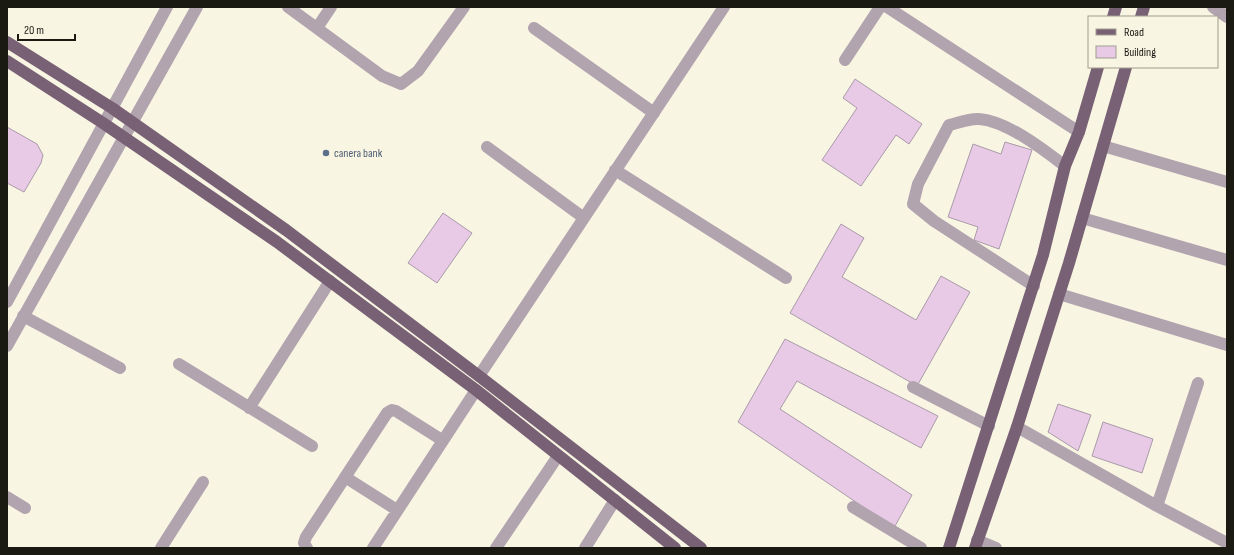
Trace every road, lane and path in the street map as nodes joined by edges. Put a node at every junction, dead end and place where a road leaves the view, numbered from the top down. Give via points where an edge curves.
1 (167, 7) edge
2 (197, 7) edge
3 (288, 7) edge
4 (331, 7) edge
5 (464, 7) edge
6 (724, 7) edge
7 (880, 7) edge
8 (887, 7) edge
9 (1213, 7) edge
10 (1227, 17) edge
11 (316, 28) junction
12 (534, 28) dead end
13 (7, 42) edge
14 (845, 60) dead end
15 (7, 61) edge
16 (1098, 68) edge
17 (1126, 68) edge
18 (112, 108) junction
19 (654, 113) junction
20 (103, 123) junction
21 (131, 123) junction
22 (1079, 132) junction
23 (123, 137) junction
24 (1103, 146) junction
25 (487, 147) dead end
26 (1065, 166) junction
27 (616, 170) junction
28 (1227, 182) edge
29 (584, 218) junction
30 (1082, 218) junction
31 (1227, 260) edge
32 (786, 278) dead end
33 (330, 281) junction
34 (1034, 286) junction
35 (1059, 294) junction
36 (8, 298) edge
37 (23, 316) junction
38 (1227, 345) edge
39 (7, 346) edge
40 (179, 364) dead end
41 (120, 368) dead end
42 (479, 376) junction
43 (1198, 383) dead end
44 (913, 387) dead end
45 (476, 390) junction
46 (249, 408) junction
47 (989, 426) junction
48 (1018, 427) junction
49 (442, 440) junction
50 (312, 446) dead end
51 (558, 456) junction
52 (345, 477) junction
53 (203, 482) dead end
54 (7, 497) edge
55 (614, 500) junction
56 (1157, 506) junction
57 (853, 507) dead end
58 (25, 508) dead end
59 (397, 510) junction
60 (1227, 543) edge
61 (976, 544) edge
62 (161, 548) edge
63 (307, 548) edge
64 (373, 548) edge
65 (496, 548) edge
66 (585, 548) edge
67 (675, 548) edge
68 (701, 548) edge
69 (921, 548) edge
70 (949, 548) edge
71 (996, 548) edge

1 - 18 street
2 - 21 street
3 - 11 street
4 - 11 street
5 - 11 street via 418,71 401,84 382,76
6 - 19 street
7 - 14 street
8 - 22 street
9 - 10 street
12 - 19 street
13 - 18 main road
15 - 20 main road
16 - 22 main road
17 - 24 main road
18 - 20 street
18 - 21 main road
19 - 27 street
20 - 23 main road
20 - 36 street
21 - 23 street
21 - 42 main road via 286,230
22 - 26 main road
23 - 33 main road
23 - 37 street
24 - 28 street
24 - 30 main road
25 - 29 street
26 - 34 main road
26 - 34 street via 1036,144 995,123 978,118 949,125 918,184 913,204 934,221
27 - 29 street
27 - 32 street
29 - 42 street
30 - 31 street
30 - 35 main road
33 - 45 main road
33 - 46 street
34 - 47 main road
35 - 38 street
35 - 48 main road
37 - 39 street
37 - 41 street
40 - 46 street
42 - 68 main road
43 - 56 street
44 - 47 street
45 - 49 street
45 - 51 main road
46 - 50 street
47 - 70 main road
48 - 56 street
48 - 61 main road
49 - 52 street via 396,410 392,410 387,413
49 - 59 street
51 - 55 main road
51 - 65 street
52 - 59 street
52 - 63 street via 306,537 304,543
53 - 62 street
54 - 58 street
55 - 66 street
55 - 67 main road
56 - 60 street
57 - 69 street
59 - 64 street
61 - 71 street

